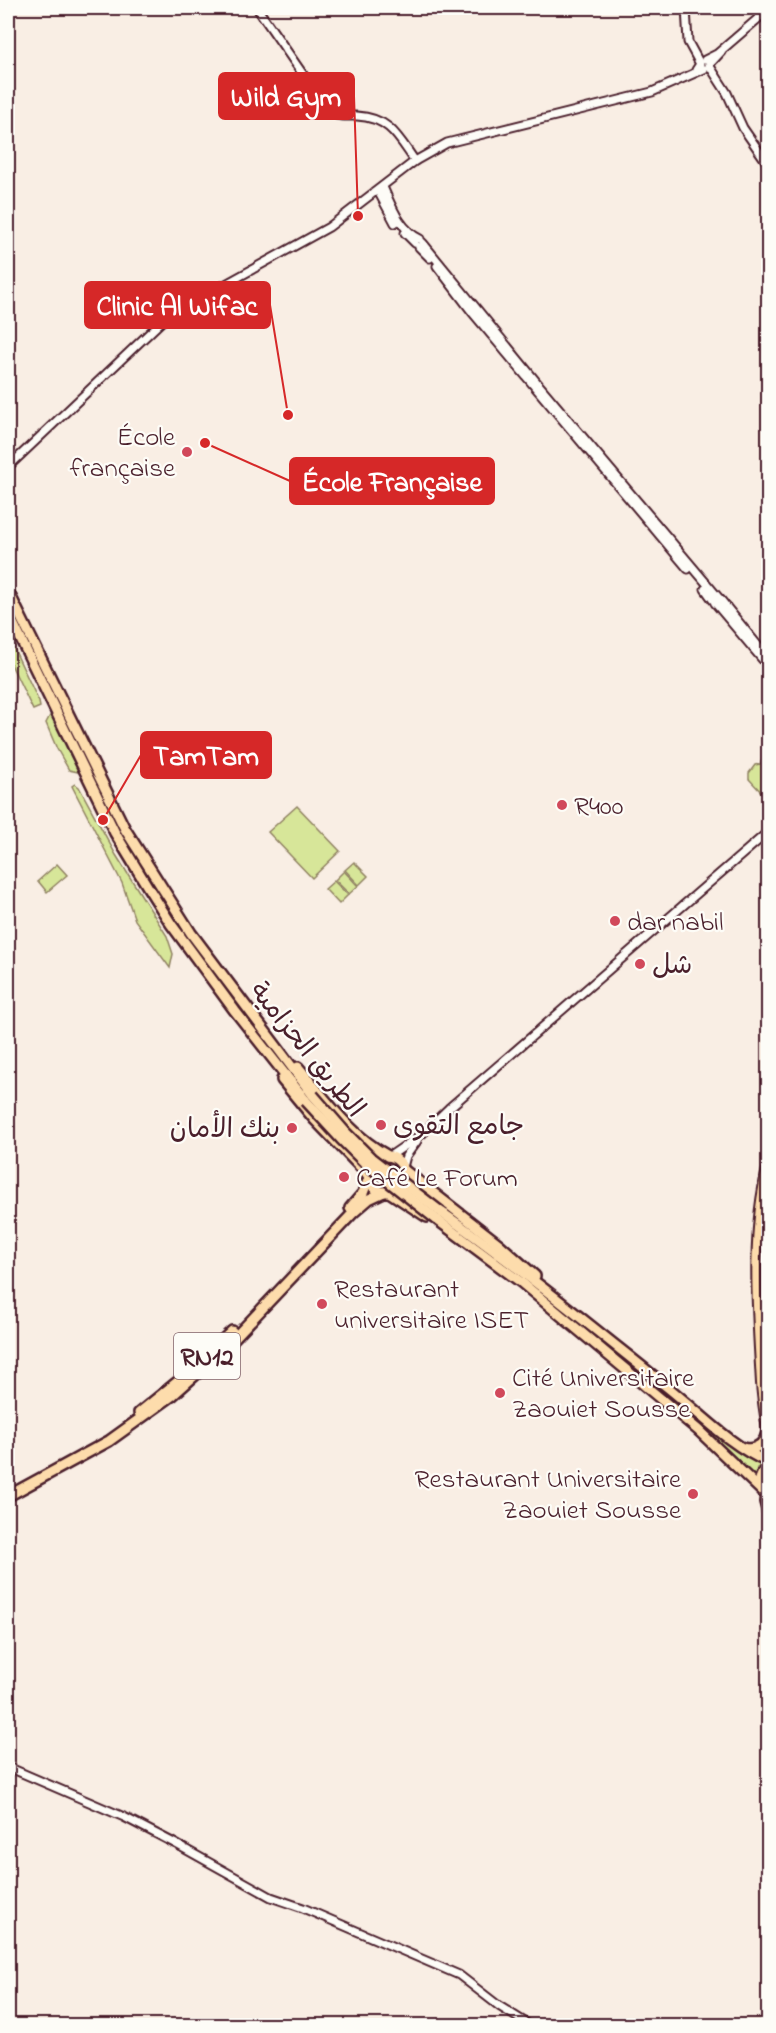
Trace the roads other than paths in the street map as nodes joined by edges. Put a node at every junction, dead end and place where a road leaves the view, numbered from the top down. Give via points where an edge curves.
1 (257, 8) edge
2 (686, 8) edge
3 (768, 10) edge
4 (705, 64) junction
5 (415, 161) junction
6 (768, 164) edge
7 (381, 189) junction
8 (8, 467) edge
9 (8, 591) edge
10 (717, 600) junction
11 (8, 613) edge
12 (768, 658) edge
13 (768, 666) edge
14 (768, 832) edge
15 (273, 1041) junction
16 (264, 1049) junction
17 (310, 1098) junction
18 (422, 1134) junction
19 (389, 1156) junction
20 (768, 1165) edge
21 (404, 1169) junction
22 (368, 1176) junction
23 (387, 1192) junction
24 (439, 1216) junction
25 (564, 1305) junction
26 (557, 1313) junction
27 (761, 1368) junction
28 (768, 1394) edge
29 (768, 1438) edge
30 (743, 1448) junction
31 (768, 1449) edge
32 (767, 1466) edge
33 (8, 1490) edge
34 (765, 1494) edge
35 (8, 1496) edge
36 (768, 1513) edge
37 (8, 1767) edge
38 (531, 2025) edge

1 - 5 main road via 329,112 382,121
2 - 4 main road via 688,42
3 - 4 main road
4 - 5 main road via 664,88 447,143
4 - 6 main road via 727,93
5 - 7 main road
7 - 8 main road via 317,234 161,322
7 - 10 main road via 395,222 419,243 472,312
9 - 15 highway, الطريق الحزامية via 126,829 191,933
10 - 12 main road
10 - 13 main road
11 - 16 highway, الطريق الحزامية via 116,833 171,924
14 - 18 main road, RN12
15 - 17 highway, الطريق الحزامية
15 - 19 highway via 351,1128
16 - 17 highway, الطريق الحزامية
16 - 22 highway via 291,1093
17 - 24 highway, الطريق الحزامية, bridge via 371,1158
18 - 19 main road, RN12
18 - 21 main road, RN12 via 406,1156
19 - 21 highway
19 - 22 highway, RN12 via 372,1163
20 - 27 main road via 758,1225
21 - 23 highway, RN12 via 403,1182
21 - 25 highway via 499,1244
22 - 23 highway via 374,1187
22 - 33 highway, RN12 via 356,1202 181,1379 105,1436
23 - 26 highway
23 - 35 highway, RN12 via 363,1203 221,1352 165,1401 109,1441
24 - 25 highway, الطريق الحزامية via 478,1238
24 - 26 highway, الطريق الحزامية
25 - 30 highway, الطريق الحزامية
26 - 34 highway, الطريق الحزامية via 698,1430
27 - 28 main road
27 - 29 main road
29 - 30 highway via 759,1446
30 - 32 highway, الطريق الحزامية
31 - 32 main road
32 - 34 highway via 760,1480
34 - 36 highway
37 - 38 main road via 124,1817 271,1897 459,1975

